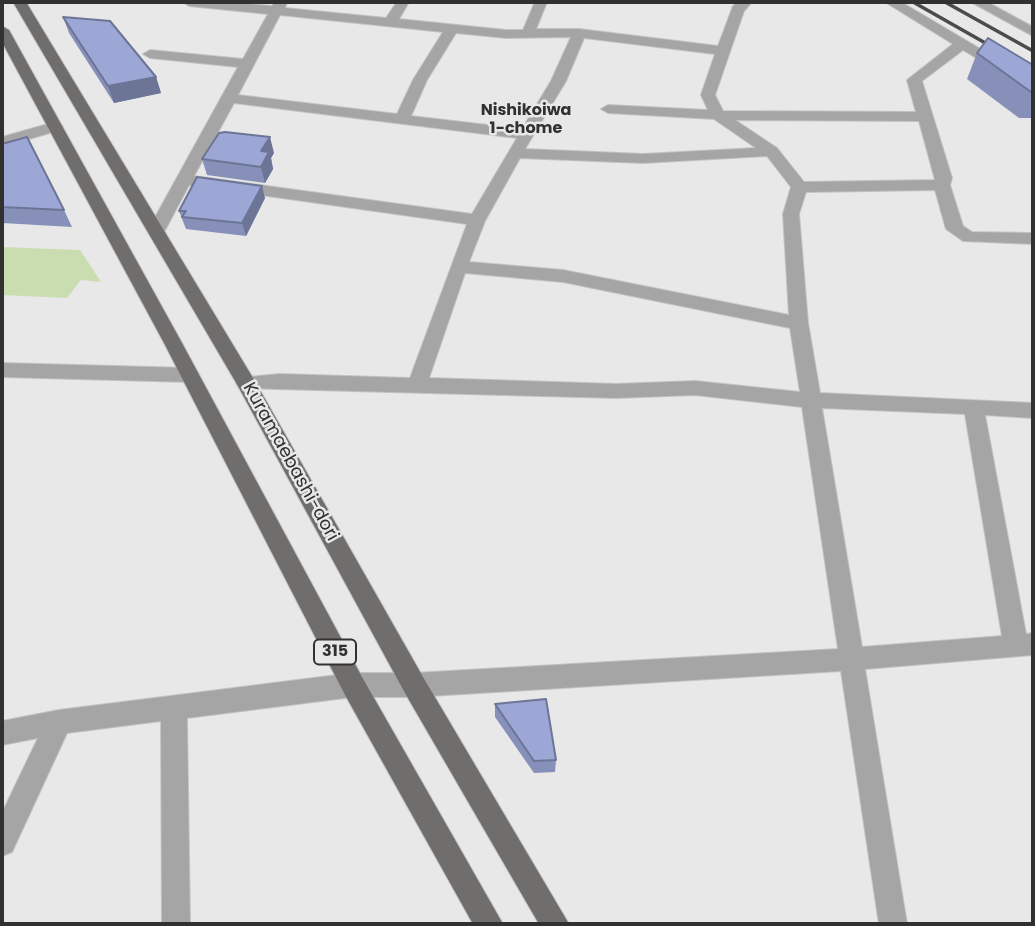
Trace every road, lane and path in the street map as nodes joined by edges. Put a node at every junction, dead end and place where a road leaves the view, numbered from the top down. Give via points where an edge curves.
1 (19, 2) edge
2 (189, 2) edge
3 (403, 2) edge
4 (541, 2) edge
5 (892, 2) edge
6 (978, 2) edge
7 (740, 3) edge
8 (279, 6) edge
9 (390, 22) junction
10 (452, 28) junction
11 (2, 30) edge
12 (1033, 32) edge
13 (528, 33) junction
14 (579, 33) junction
15 (963, 44) junction
16 (722, 51) junction
17 (150, 54) dead end
18 (248, 64) junction
19 (1033, 86) edge
20 (230, 98) junction
21 (608, 109) dead end
22 (718, 115) junction
23 (926, 117) junction
24 (402, 119) junction
25 (55, 127) junction
26 (524, 134) junction
27 (2, 142) edge
28 (771, 151) junction
29 (515, 153) junction
30 (186, 180) junction
31 (942, 185) junction
32 (799, 187) junction
33 (477, 220) junction
34 (157, 230) junction
35 (1033, 239) edge
36 (461, 267) junction
37 (799, 323) junction
38 (2, 370) edge
39 (190, 375) junction
40 (246, 383) junction
41 (416, 387) junction
42 (810, 400) junction
43 (974, 408) junction
44 (1033, 410) edge
45 (1025, 644) edge
46 (852, 659) junction
47 (353, 685) junction
48 (414, 685) junction
49 (174, 709) junction
50 (59, 722) junction
51 (2, 733) edge
52 (2, 842) edge
53 (176, 924) edge
54 (489, 924) edge
55 (555, 924) edge
56 (893, 924) edge

1 - 34 main road, Kuramaebashi-dori
2 - 8 street
3 - 9 street
4 - 13 street
5 - 15 street
6 - 12 street
7 - 16 street
8 - 9 street
8 - 18 street
9 - 10 street
10 - 13 street
10 - 24 street
11 - 25 main road, 315
13 - 14 street
14 - 16 street
14 - 26 street via 570,60
15 - 19 street
15 - 23 street via 914,80
16 - 22 street via 708,95
17 - 18 street
18 - 20 street
20 - 24 street
20 - 30 street
21 - 22 street
22 - 23 street
22 - 28 street
23 - 31 street via 944,178
24 - 26 street
25 - 27 street
25 - 39 main road, 315
26 - 29 street
28 - 29 street via 690,160
28 - 32 street
29 - 33 street
30 - 33 street
30 - 34 street
31 - 32 street
31 - 35 street via 955,229 969,237
32 - 37 street via 791,214
33 - 36 street
34 - 40 main road, Kuramaebashi-dori
36 - 37 street via 563,276
36 - 41 street
37 - 42 street
38 - 39 street
39 - 47 main road, 315
40 - 41 street
40 - 48 main road, Kuramaebashi-dori
41 - 42 street via 695,388
42 - 43 street
42 - 46 street
43 - 44 street
43 - 45 street
45 - 46 street
46 - 48 street
46 - 56 street
47 - 48 street
47 - 49 street
47 - 54 main road, 315
48 - 55 main road, Kuramaebashi-dori
49 - 50 street
49 - 53 street
50 - 51 street
50 - 52 street

